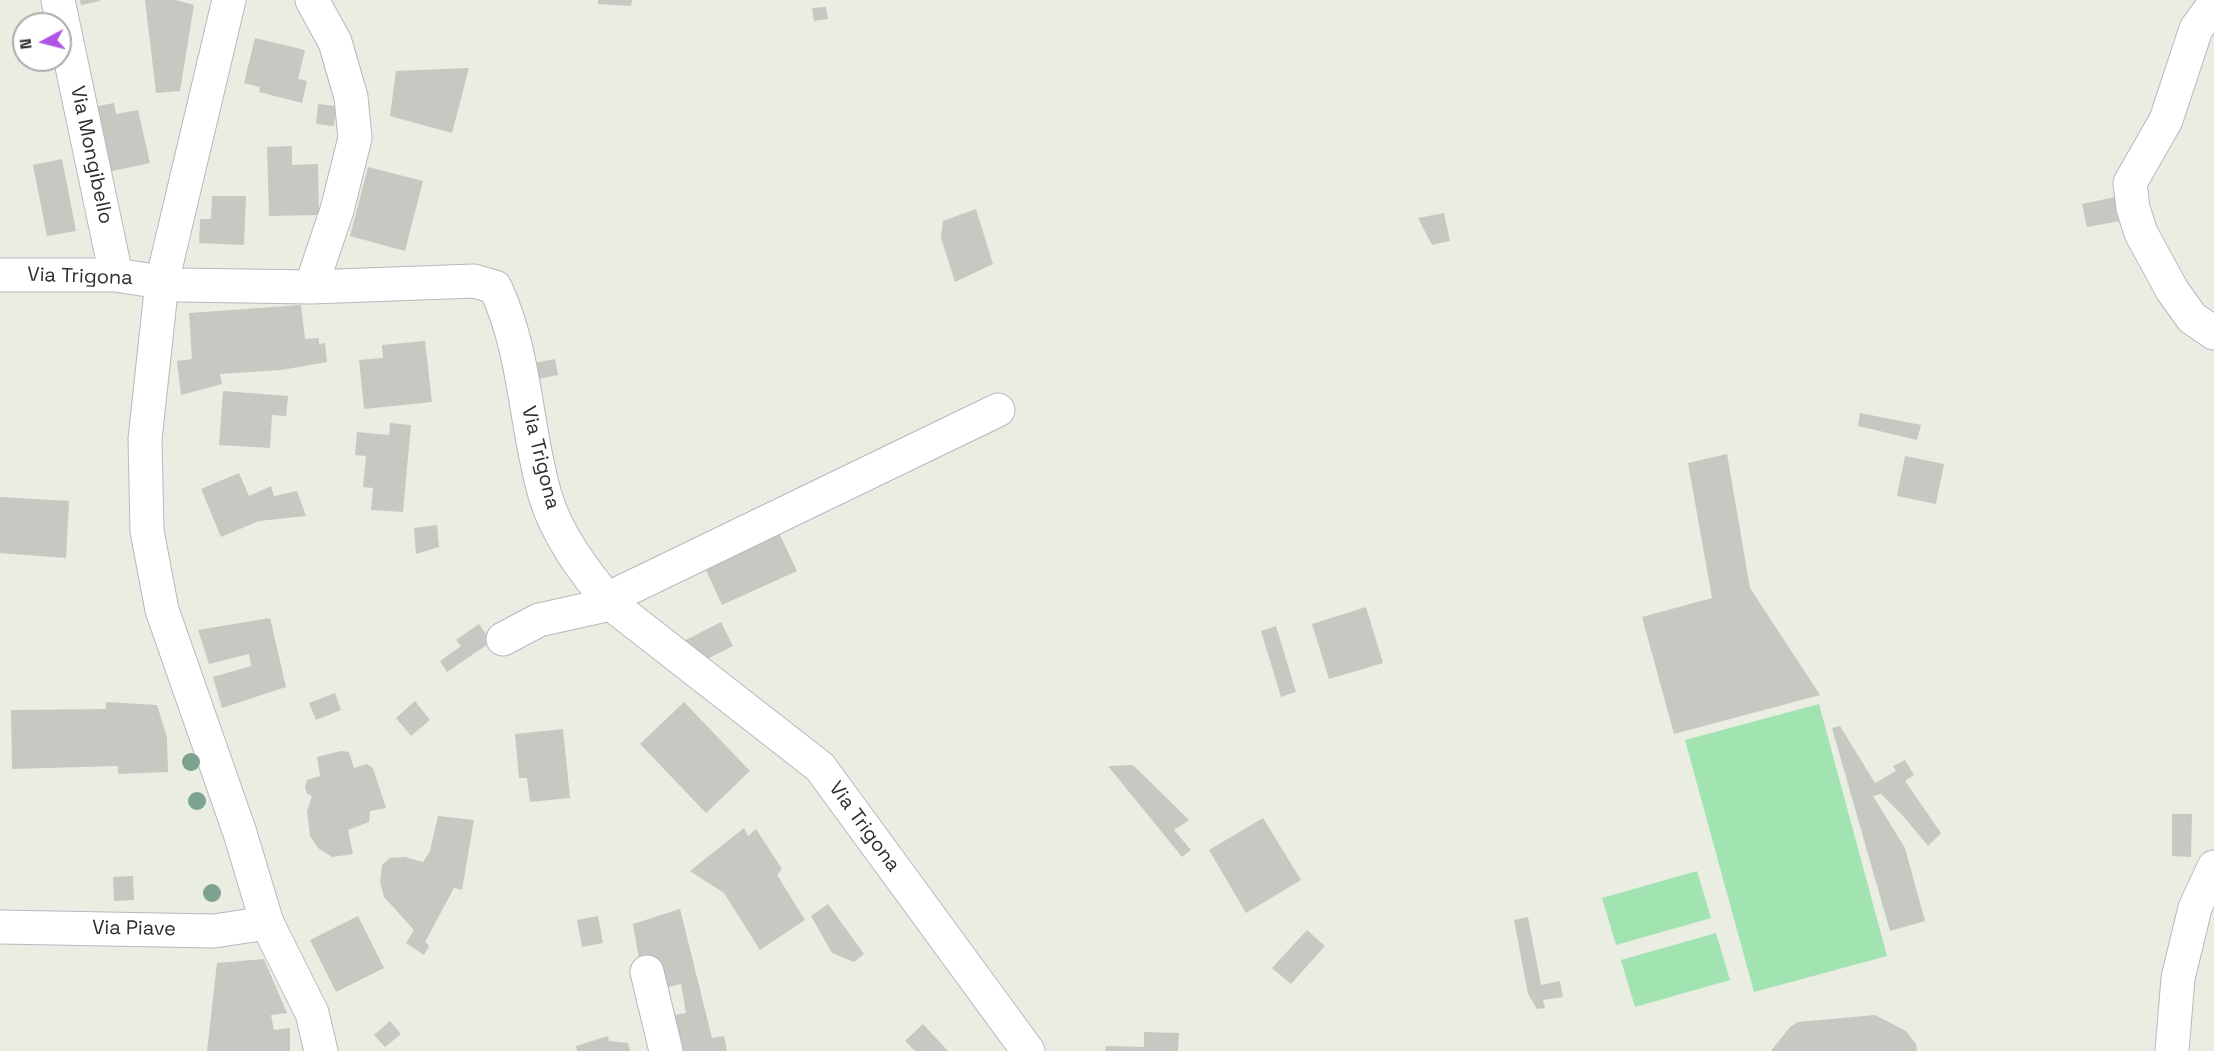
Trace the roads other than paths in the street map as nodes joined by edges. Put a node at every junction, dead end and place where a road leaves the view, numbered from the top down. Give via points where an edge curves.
1 (58, 0) edge
2 (229, 0) edge
3 (312, 0) edge
4 (2214, 4) edge
5 (0, 275) edge
6 (116, 275) junction
7 (162, 282) junction
8 (311, 287) junction
9 (2214, 333) edge
10 (998, 410) dead end
11 (609, 601) junction
12 (503, 639) dead end
13 (2214, 867) edge
14 (267, 923) junction
15 (0, 927) edge
16 (647, 972) dead end
17 (321, 1051) edge
18 (666, 1051) edge
19 (1028, 1051) edge
20 (2172, 1051) edge

1 - 6 street, Via Mongibello
2 - 7 street
3 - 8 street via 335,42 351,97 355,138 338,210
4 - 9 street via 2196,29 2166,120 2130,183 2141,233 2172,290 2193,318
5 - 6 street, Via Trigona
6 - 7 street, Via Trigona
7 - 8 street, Via Trigona
7 - 14 street via 145,439 147,531 162,610 240,832
8 - 11 street, Via Trigona via 474,281 495,287 508,315 545,496 584,572
10 - 11 street
11 - 12 street via 539,620
11 - 19 street, Via Trigona via 820,767
13 - 20 street via 2195,908 2178,978
14 - 15 street, Via Piave via 214,931
14 - 17 street via 312,1013
16 - 18 street

